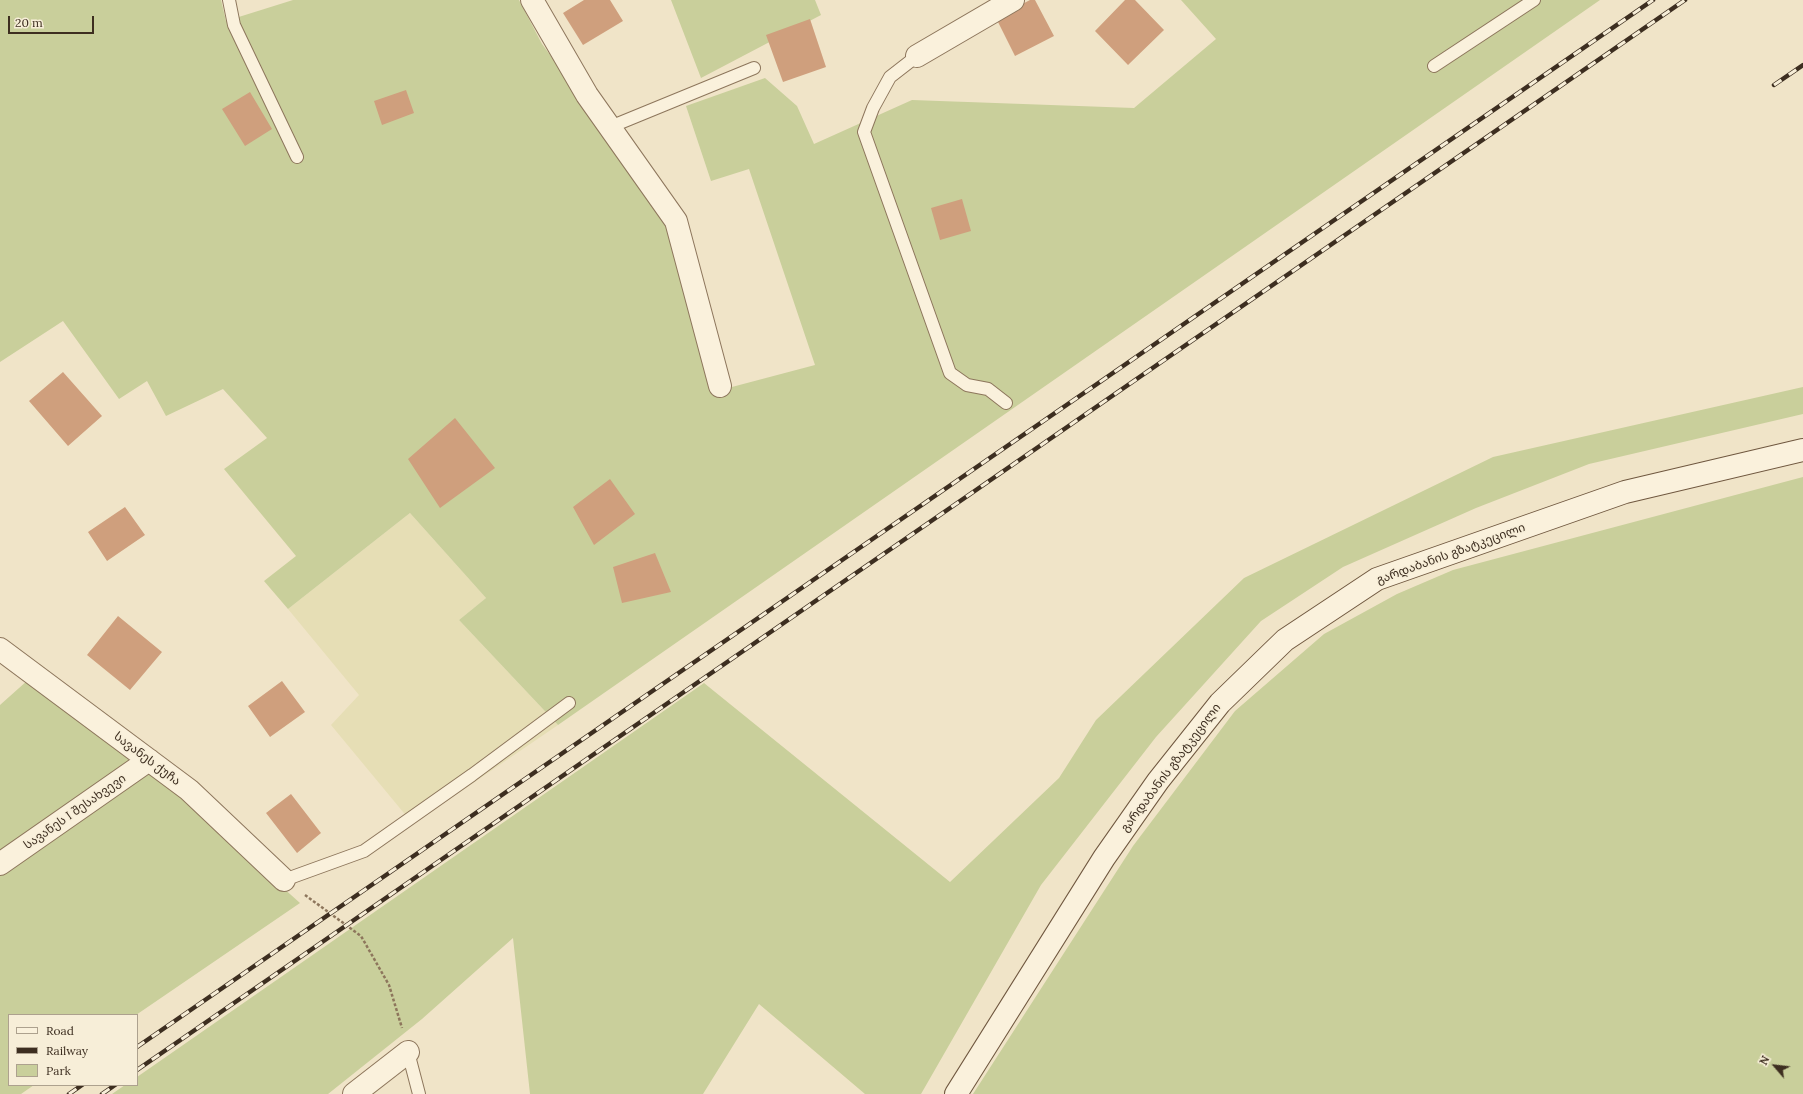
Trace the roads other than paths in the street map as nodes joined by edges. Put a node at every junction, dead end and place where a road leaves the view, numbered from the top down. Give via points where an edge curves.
1 (229, 0) edge
2 (532, 0) edge
3 (1013, 0) edge
4 (1534, 0) edge
5 (917, 56) joint
6 (1434, 66) dead end
7 (754, 68) dead end
8 (610, 127) junction
9 (296, 157) dead end
10 (720, 386) dead end
11 (1006, 403) dead end
12 (1803, 450) edge
13 (0, 649) edge
14 (569, 703) dead end
15 (149, 760) junction
16 (0, 864) edge
17 (284, 880) joint
18 (408, 1052) joint
19 (354, 1094) edge
20 (419, 1094) edge
21 (956, 1094) edge

1 - 9 lane via 234,25
2 - 8 street via 586,95
3 - 5 street
4 - 6 lane
5 - 11 lane via 890,77 873,108 864,132 950,373 967,385 988,389
7 - 8 lane
8 - 10 street via 676,221
12 - 21 street, გარდაბანის გზატკეცილი via 1625,492 1377,579 1285,640 1220,703 1158,781 1104,858
13 - 15 street, სავანეს ქუჩა
14 - 17 lane via 472,776 364,852
15 - 16 street, სავანეს I შესახვევი
15 - 17 street, სავანეს ქუჩა via 188,790
18 - 19 street
18 - 20 lane

